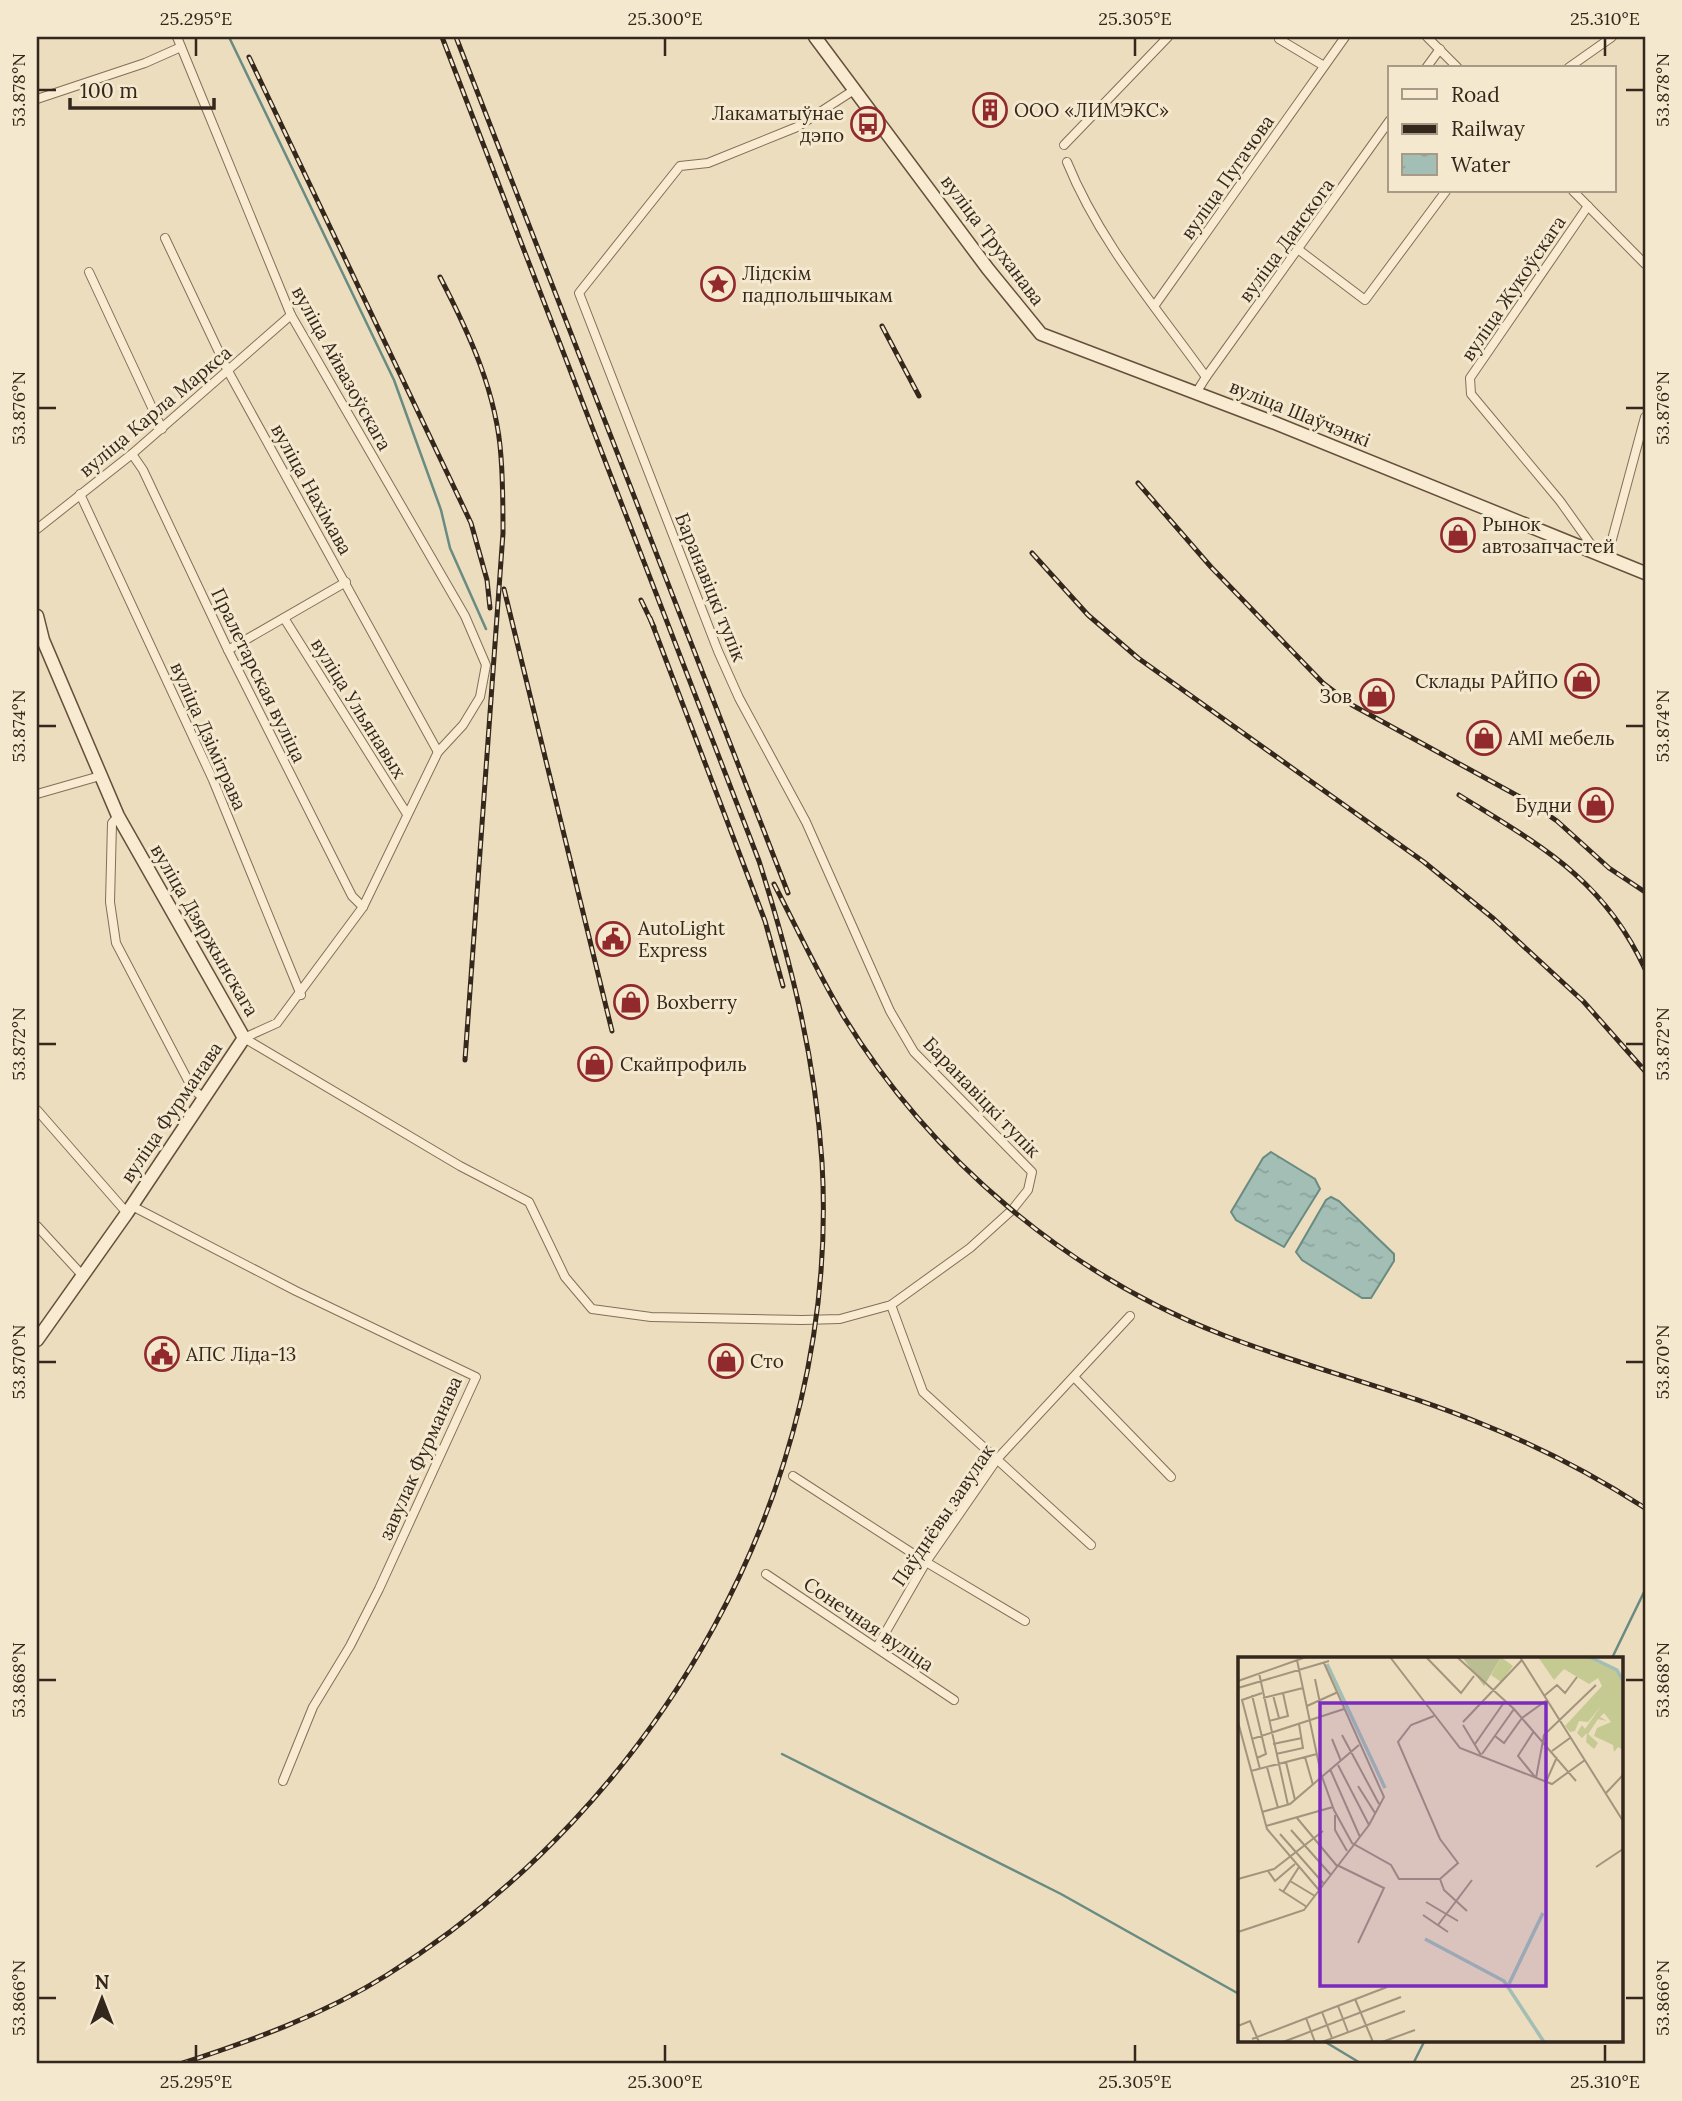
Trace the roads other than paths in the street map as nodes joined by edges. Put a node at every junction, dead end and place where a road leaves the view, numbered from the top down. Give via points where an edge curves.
1 (177, 37) edge
2 (815, 37) edge
3 (1168, 37) edge
4 (1345, 37) edge
5 (1427, 37) edge
6 (1612, 37) edge
7 (1279, 38) edge
8 (181, 47) junction
9 (1440, 49) junction
10 (1324, 66) junction
11 (1427, 66) edge
12 (1456, 66) edge
13 (1571, 66) edge
14 (854, 90) junction
15 (37, 99) edge
16 (1388, 123) edge
17 (1064, 145) dead end
18 (1067, 162) dead end
19 (1445, 192) edge
20 (1574, 192) edge
21 (1588, 206) junction
22 (164, 238) dead end
23 (1299, 250) junction
24 (1645, 264) edge
25 (89, 272) dead end
26 (1155, 305) junction
27 (291, 315) junction
28 (228, 371) junction
29 (1206, 377) junction
30 (1196, 393) junction
31 (1645, 417) edge
32 (162, 429) junction
33 (132, 454) junction
34 (80, 494) junction
35 (37, 529) edge
36 (1603, 556) junction
37 (1645, 573) edge
38 (346, 582) junction
39 (37, 616) edge
40 (284, 618) junction
41 (228, 650) junction
42 (486, 665) joint
43 (438, 752) junction
44 (100, 776) junction
45 (37, 794) edge
46 (407, 814) junction
47 (118, 816) junction
48 (363, 908) junction
49 (301, 995) junction
50 (244, 1038) junction
51 (202, 1097) junction
52 (37, 1110) edge
53 (129, 1209) junction
54 (37, 1226) edge
55 (82, 1275) junction
56 (891, 1305) junction
57 (1130, 1316) dead end
58 (37, 1340) edge
59 (1075, 1378) junction
60 (998, 1458) junction
61 (793, 1476) dead end
62 (1171, 1477) dead end
63 (1091, 1545) dead end
64 (926, 1562) junction
65 (766, 1574) dead end
66 (1025, 1621) dead end
67 (877, 1647) junction
68 (954, 1700) dead end
69 (283, 1781) dead end

1 - 8 street, вуліца Айвазоўскага
2 - 14 main road, вуліца Труханава
3 - 17 street
4 - 10 street, вуліца Пугачова
5 - 9 street
6 - 13 street
7 - 10 street
8 - 15 street
8 - 27 street, вуліца Айвазоўскага
9 - 11 street
9 - 12 street
10 - 26 street, вуліца Пугачова
14 - 30 main road, вуліца Труханава via 1041,334
14 - 56 street, Баранавіцкі тупік via 797,127 708,163 680,166 579,293 733,686 806,822 890,1011 914,1052 1032,1172 1028,1190 1012,1210 970,1248
16 - 23 street, вуліца Данскога
18 - 26 street, вуліца Шаўчэнкі via 1115,256
19 - 23 street via 1365,299
20 - 21 street
21 - 24 street
21 - 36 street, вуліца Жукоўскага via 1470,378 1471,394
22 - 28 street, вуліца Нахімава
23 - 29 street, вуліца Данскога
25 - 32 street
26 - 29 street, вуліца Шаўчэнкі
27 - 28 street, вуліца Карла Маркса
27 - 42 street, вуліца Айвазоўскага via 464,616
28 - 32 street, вуліца Карла Маркса
28 - 38 street, вуліца Нахімава
29 - 30 street, вуліца Шаўчэнкі
30 - 36 main road, вуліца Шаўчэнкі
31 - 36 street
32 - 33 street, вуліца Карла Маркса
33 - 34 street, вуліца Карла Маркса
33 - 41 street, Пралетарская вуліца
34 - 35 street, вуліца Карла Маркса
34 - 49 street, вуліца Дзімітрава via 213,780
36 - 37 main road, вуліца Шаўчэнкі
38 - 40 street
38 - 43 street, вуліца Нахімава
39 - 44 main road, вуліца Дзяржынскага
40 - 41 street
40 - 46 street, вуліца Ульянавых
41 - 48 street, Пралетарская вуліца via 352,896
42 - 43 street, вуліца Фурманава via 480,697
43 - 46 street, вуліца Фурманава
44 - 45 street
44 - 47 main road, вуліца Дзяржынскага
46 - 48 street, вуліца Фурманава
47 - 50 main road, вуліца Дзяржынскага
47 - 51 street via 112,823 111,838 110,902 116,943 192,1088
48 - 49 street, вуліца Фурманава
49 - 50 street, вуліца Фурманава via 277,1023
50 - 51 main road, вуліца Фурманава
50 - 56 street, вуліца Дзяржынскага via 529,1202 565,1277 592,1308 663,1318 802,1320 840,1318
51 - 53 main road, вуліца Фурманава
52 - 53 street
53 - 55 main road, вуліца Фурманава
53 - 69 street, завулак Фурманава via 476,1377 379,1589 313,1707
54 - 55 street
55 - 58 main road, вуліца Фурманава
56 - 60 street via 923,1392
57 - 59 street, Паўднёвы завулак
59 - 60 street, Паўднёвы завулак
59 - 62 street
60 - 63 street
60 - 64 street, Паўднёвы завулак
61 - 64 street
64 - 66 street
64 - 67 street, Паўднёвы завулак
65 - 67 street, Сонечная вуліца
67 - 68 street, Сонечная вуліца

